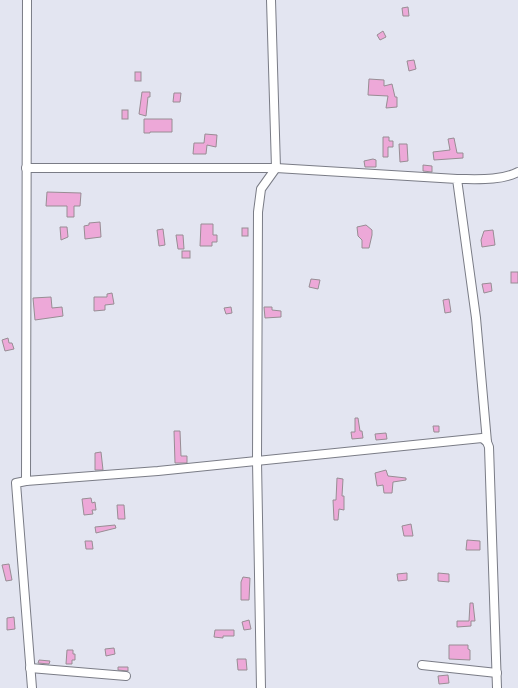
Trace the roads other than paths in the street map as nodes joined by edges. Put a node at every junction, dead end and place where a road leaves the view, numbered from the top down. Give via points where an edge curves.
1 (27, 0) edge
2 (272, 0) edge
3 (26, 168) junction
4 (276, 168) junction
5 (518, 172) edge
6 (457, 179) junction
7 (487, 442) junction
8 (257, 461) junction
9 (26, 481) junction
10 (422, 665) dead end
11 (30, 668) junction
12 (497, 673) junction
13 (126, 676) dead end
14 (32, 688) edge
15 (261, 688) edge
16 (497, 688) edge

1 - 3 street
2 - 4 street
3 - 4 street
3 - 9 street
4 - 6 street
4 - 8 street via 261,189 258,212
5 - 6 street via 511,176 491,179
6 - 7 street via 476,318
7 - 8 street via 482,438
7 - 12 street
8 - 9 street
8 - 15 street
9 - 11 street via 16,483
10 - 12 street
11 - 13 street
11 - 14 street
12 - 16 street

